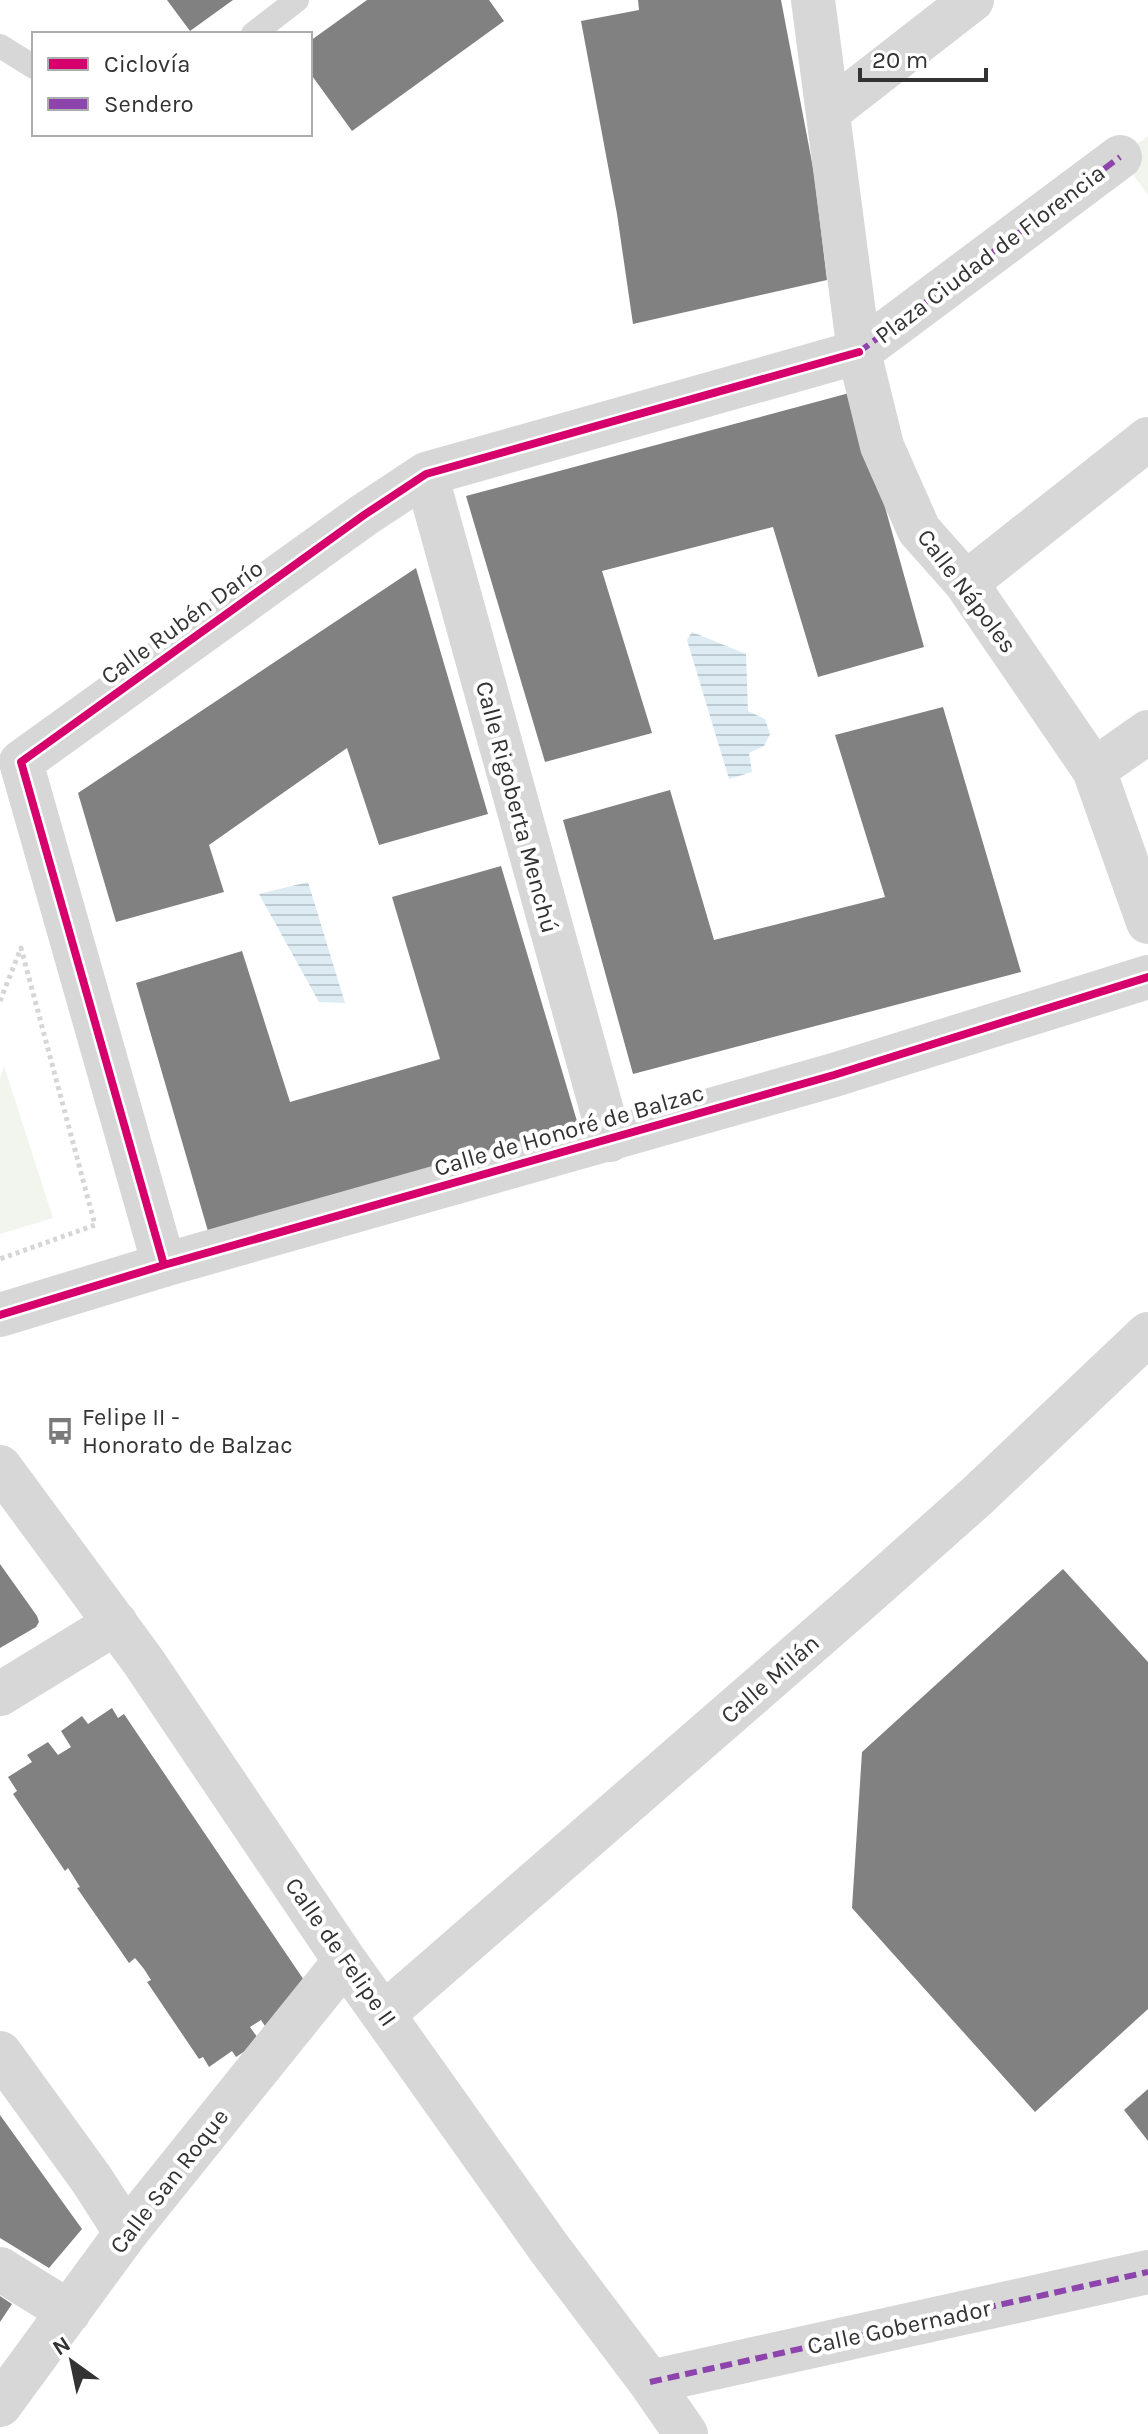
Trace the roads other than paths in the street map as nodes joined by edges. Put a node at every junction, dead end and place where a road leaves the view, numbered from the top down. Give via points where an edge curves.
1 (297, 0) edge
2 (813, 0) edge
3 (972, 0) edge
4 (256, 32) edge
5 (0, 46) edge
6 (32, 66) edge
7 (828, 112) junction
8 (1120, 157) dead end
9 (859, 352) junction
10 (1148, 439) edge
11 (426, 474) junction
12 (966, 583) junction
13 (1148, 732) edge
14 (1094, 770) junction
15 (1148, 922) edge
16 (1148, 977) edge
17 (610, 1140) junction
18 (164, 1265) junction
19 (0, 1315) edge
20 (1148, 1334) edge
21 (0, 1467) edge
22 (116, 1623) junction
23 (0, 1694) edge
24 (345, 1961) junction
25 (384, 2014) junction
26 (0, 2053) edge
27 (126, 2233) junction
28 (0, 2269) edge
29 (1148, 2272) edge
30 (69, 2312) junction
31 (650, 2382) junction
32 (0, 2405) edge
33 (684, 2433) edge

1 - 4 lane
2 - 7 street, Calle Nápoles
3 - 7 street
5 - 6 lane
7 - 9 street, Calle Nápoles
8 - 9 street, Plaza Ciudad de Florencia
9 - 11 street, Calle Rubén Darío
9 - 12 street, Calle Nápoles via 882,446 919,530
10 - 12 street
11 - 17 street, Calle Rigoberta Menchú
11 - 18 street, Calle Rubén Darío via 21,762
12 - 14 street, Calle Nápoles
13 - 14 street
14 - 15 street, Calle Nápoles
16 - 17 street, Calle de Honoré de Balzac
17 - 18 street, Calle de Honoré de Balzac
18 - 19 street, Calle de Honoré de Balzac
20 - 25 street, Calle Milán via 906,1560
21 - 22 street, Calle de Felipe II
22 - 23 street
22 - 24 street, Calle de Felipe II
24 - 25 street, Calle de Felipe II
24 - 27 street, Calle San Roque
25 - 31 street, Calle de Felipe II
26 - 27 street
27 - 30 street, Calle San Roque
28 - 30 street
29 - 31 street, Calle Gobernador
30 - 32 street, Calle San Roque
31 - 33 street, Calle de Felipe II

